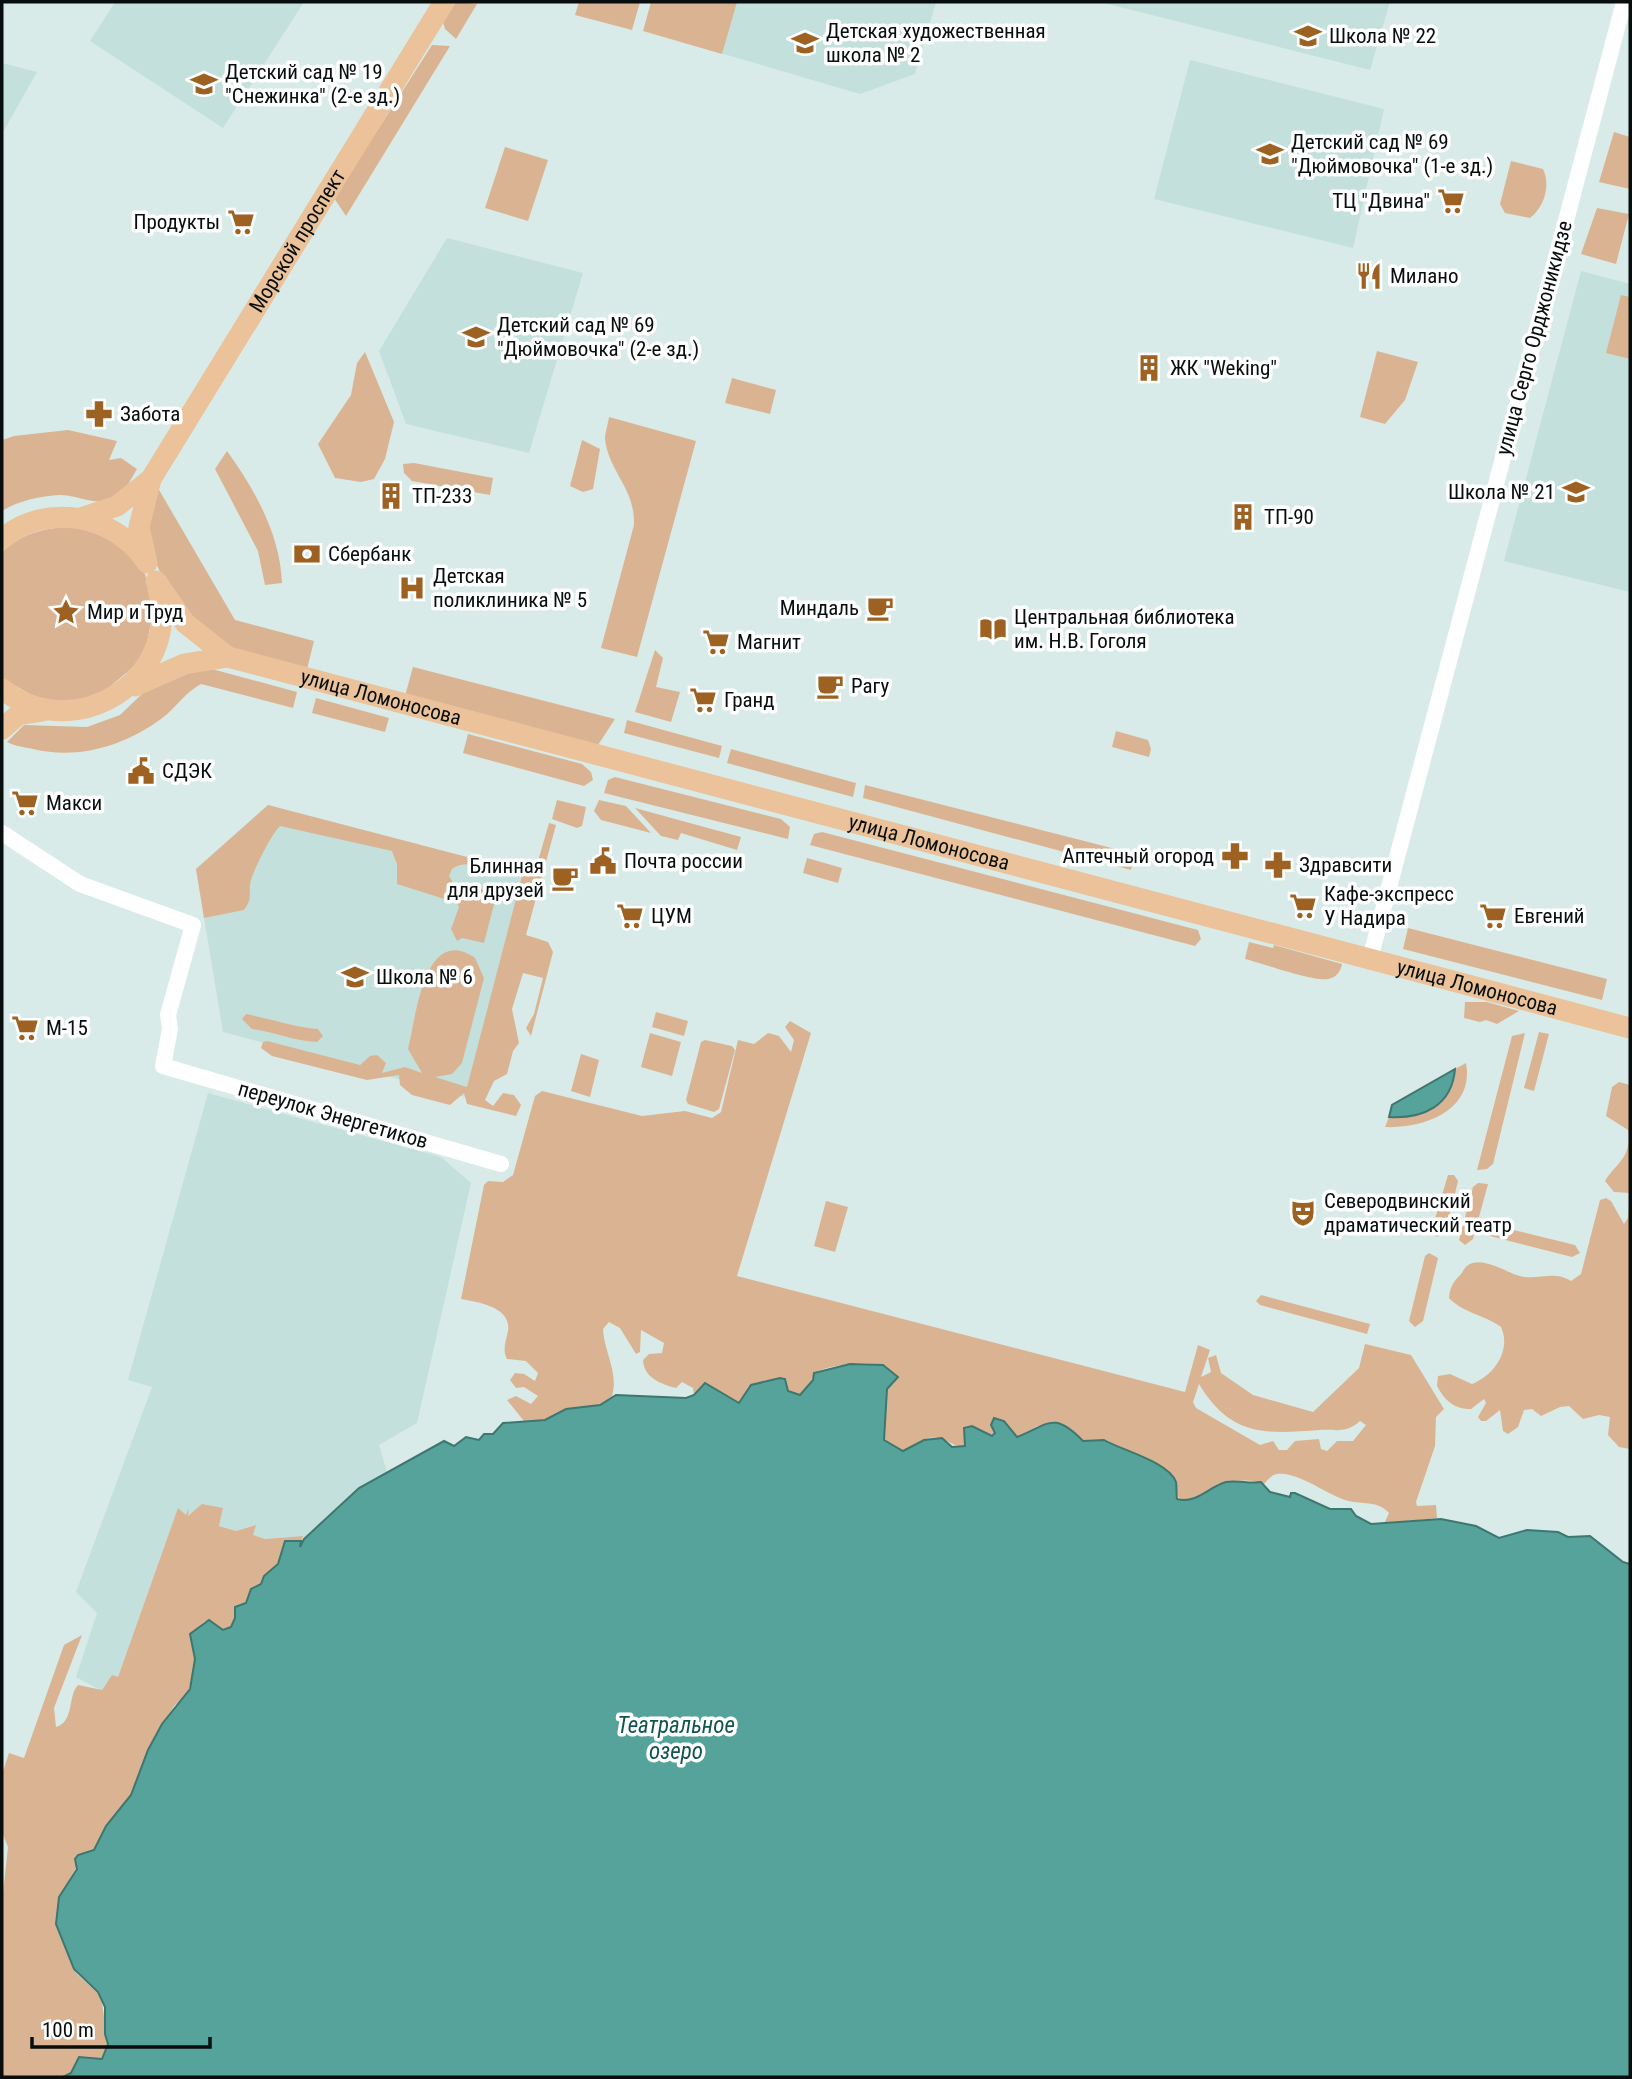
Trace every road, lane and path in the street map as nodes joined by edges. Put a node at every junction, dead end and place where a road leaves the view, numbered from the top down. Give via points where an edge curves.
1 (444, 2) edge
2 (1624, 2) edge
3 (152, 479) junction
4 (80, 518) junction
5 (2, 539) edge
6 (151, 572) junction
7 (228, 657) junction
8 (2, 689) edge
9 (124, 692) junction
10 (54, 711) junction
11 (2, 729) edge
12 (2, 833) edge
13 (1370, 959) junction
14 (1630, 1028) edge
15 (501, 1164) dead end

1 - 3 main road, Морской проспект
2 - 13 street, улица Серго Орджоникидзе
3 - 4 main road via 117,506
3 - 6 main road via 139,527
4 - 5 main road via 36,521
4 - 6 main road via 120,534
6 - 7 main road via 184,623
6 - 9 main road via 162,610 158,639 147,666
7 - 9 main road via 184,664
7 - 13 main road, улица Ломоносова
8 - 10 main road via 26,704
9 - 10 main road via 92,708
10 - 11 main road via 24,713
12 - 15 street, переулок Энергетиков via 80,884 193,925 168,1015 163,1066
13 - 14 main road, улица Ломоносова

